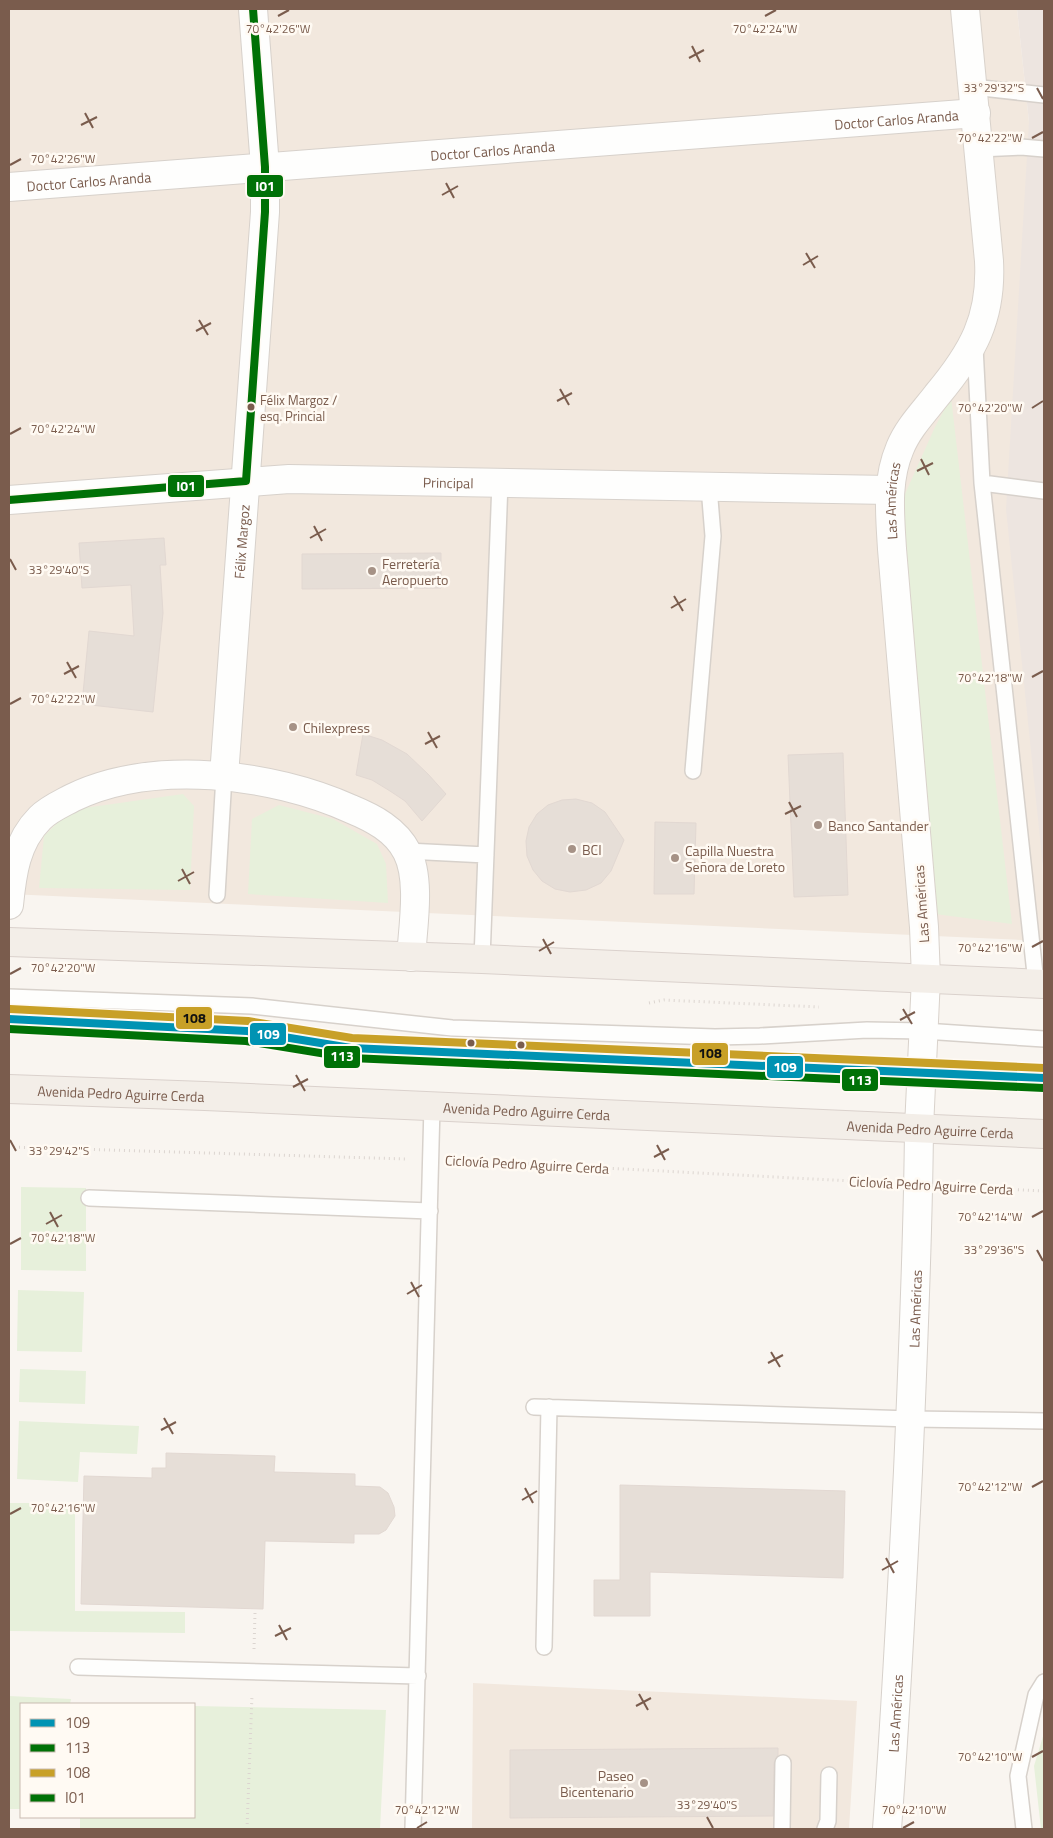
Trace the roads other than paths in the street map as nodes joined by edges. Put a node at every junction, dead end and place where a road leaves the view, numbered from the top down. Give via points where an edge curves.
1 (253, 9) edge
2 (965, 9) edge
3 (1044, 95) edge
4 (974, 100) junction
5 (1044, 149) edge
6 (978, 150) junction
7 (265, 167) junction
8 (9, 187) edge
9 (975, 340) junction
10 (246, 482) junction
11 (500, 482) junction
12 (982, 482) junction
13 (709, 486) junction
14 (889, 490) junction
15 (1044, 491) edge
16 (9, 500) edge
17 (693, 771) dead end
18 (224, 776) junction
19 (407, 851) junction
20 (486, 855) junction
21 (217, 896) dead end
22 (9, 905) edge
23 (9, 942) edge
24 (411, 957) junction
25 (482, 959) junction
26 (926, 978) junction
27 (1040, 984) edge
28 (9, 997) edge
29 (9, 1019) edge
30 (924, 1031) junction
31 (1044, 1039) edge
32 (922, 1073) junction
33 (1044, 1078) edge
34 (9, 1089) edge
35 (432, 1106) junction
36 (919, 1128) junction
37 (1044, 1134) edge
38 (88, 1198) dead end
39 (430, 1211) junction
40 (534, 1407) dead end
41 (549, 1407) junction
42 (911, 1419) junction
43 (1044, 1421) edge
44 (544, 1647) dead end
45 (78, 1667) dead end
46 (418, 1676) junction
47 (1044, 1682) edge
48 (783, 1763) dead end
49 (829, 1775) dead end
50 (414, 1829) edge
51 (782, 1829) edge
52 (825, 1829) edge
53 (887, 1829) edge
54 (1024, 1829) edge

1 - 7 street, Félix Margoz
2 - 4 street, Las Américas
3 - 4 lane
4 - 6 street, Las Américas
4 - 7 street, Doctor Carlos Aranda
5 - 6 lane
6 - 9 street, Las Américas via 990,283 988,305
7 - 8 street, Doctor Carlos Aranda
7 - 10 street, Félix Margoz
9 - 12 lane
9 - 14 street, Las Américas via 961,365 909,430 900,447
10 - 11 street, Principal via 288,478
10 - 16 street, Principal
10 - 18 street, Félix Margoz
11 - 13 street, Principal
11 - 20 lane
12 - 15 lane
12 - 27 lane
13 - 14 street, Principal
13 - 17 lane via 713,536
14 - 26 street, Las Américas
18 - 19 street via 268,782 340,804 378,821
18 - 21 lane, Félix Margoz
18 - 22 street via 185,775 115,784 84,792 50,810 24,840 16,859
19 - 20 lane
19 - 24 street via 414,876
20 - 25 lane
23 - 24 main road
24 - 25 main road
25 - 26 main road
26 - 27 main road
26 - 30 street, Las Américas
28 - 30 lane via 252,1006 414,1025 481,1029 715,1037 867,1030
29 - 32 lane via 247,1031 351,1048
30 - 31 lane
30 - 32 street, Las Américas
32 - 33 lane
32 - 36 street, Las Américas
34 - 35 main road, Avenida Pedro Aguirre Cerda
35 - 36 main road, Avenida Pedro Aguirre Cerda
35 - 39 lane
36 - 37 main road, Avenida Pedro Aguirre Cerda
36 - 42 street, Las Américas
38 - 39 lane
39 - 46 lane
40 - 41 lane
41 - 42 lane
41 - 44 lane
42 - 43 lane
42 - 53 street, Las Américas via 897,1706
45 - 46 lane
46 - 50 lane
47 - 54 lane via 1036,1695 1018,1776
48 - 51 lane
49 - 52 lane

